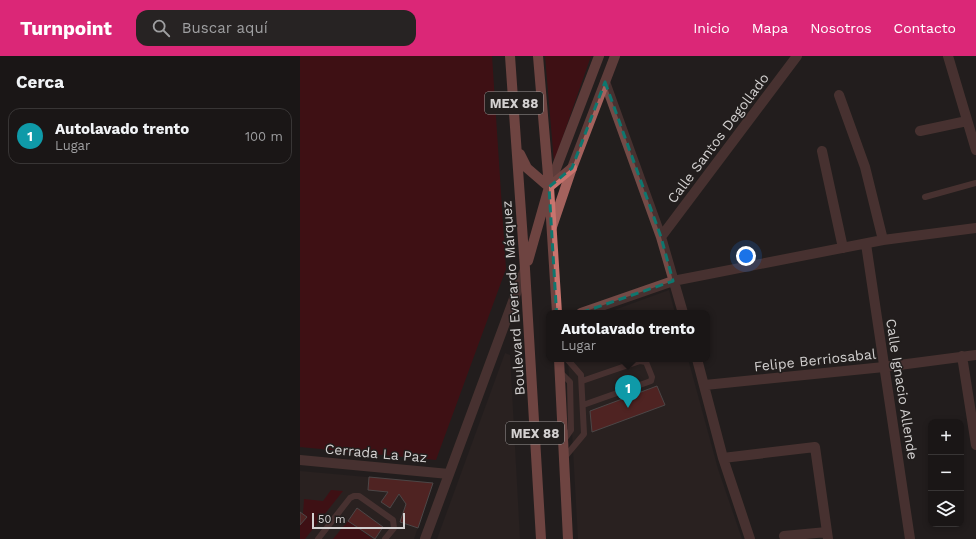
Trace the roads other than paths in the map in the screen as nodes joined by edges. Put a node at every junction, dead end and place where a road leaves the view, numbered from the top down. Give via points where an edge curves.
1 (510, 56) edge
2 (538, 56) edge
3 (599, 56) edge
4 (615, 56) edge
5 (797, 56) edge
6 (948, 56) edge
7 (605, 82) junction
8 (839, 95) dead end
9 (967, 121) junction
10 (920, 131) dead end
11 (975, 145) edge
12 (517, 149) junction
13 (822, 151) dead end
14 (572, 168) junction
15 (976, 183) edge
16 (550, 187) junction
17 (925, 197) dead end
18 (552, 226) junction
19 (976, 228) edge
20 (661, 238) junction
21 (883, 240) junction
22 (866, 244) junction
23 (843, 248) junction
24 (525, 269) junction
25 (673, 281) junction
26 (557, 310) edge
27 (590, 310) edge
28 (682, 310) edge
29 (976, 355) edge
30 (962, 356) junction
31 (559, 362) edge
32 (570, 362) edge
33 (637, 362) edge
34 (646, 362) edge
35 (698, 362) edge
36 (884, 367) junction
37 (582, 381) junction
38 (705, 385) junction
39 (583, 405) junction
40 (976, 445) edge
41 (564, 458) junction
42 (723, 458) junction
43 (300, 460) edge
44 (449, 474) junction
45 (828, 535) edge
46 (784, 536) dead end
47 (318, 539) edge
48 (386, 539) edge
49 (425, 539) edge
50 (541, 539) edge
51 (568, 539) edge
52 (750, 539) edge
53 (910, 539) edge

1 - 12 main road, Boulevard Everardo Márquez / MEX 88
2 - 16 main road, MEX 88
3 - 16 main road
4 - 7 main road
5 - 20 street, Calle Santos Degollado
6 - 9 street
7 - 14 main road
7 - 20 street, Calle Santos Degollado
8 - 21 street via 865,168
9 - 10 street
9 - 11 street
12 - 16 main road via 527,168
12 - 24 main road, Boulevard Everardo Márquez / MEX 88
13 - 23 street
14 - 16 main road
14 - 18 main road
15 - 17 lane
16 - 18 main road, MEX 88
16 - 24 main road
18 - 26 main road, MEX 88
19 - 21 street
20 - 25 street, Calle Santos Degollado
21 - 22 street
22 - 23 street
22 - 36 street, Calle Ignacio Allende
23 - 25 street
24 - 44 street
24 - 50 main road, Boulevard Everardo Márquez / MEX 88
25 - 27 street
25 - 28 street, Calle Santos Degollado
29 - 30 street, Felipe Berriosabal
30 - 36 street, Felipe Berriosabal
30 - 40 street
31 - 41 main road, MEX 88
32 - 37 lane via 582,375
33 - 37 lane
34 - 39 lane via 652,377 650,381
35 - 38 street
36 - 38 street, Felipe Berriosabal
36 - 53 street, Calle Ignacio Allende
37 - 39 lane
38 - 42 street
39 - 41 lane via 584,434
41 - 51 main road, MEX 88
42 - 45 street via 815,447
42 - 52 street
43 - 44 street, Cerrada La Paz
44 - 49 street
45 - 46 street
47 - 48 lane via 350,498 360,496 393,520 394,528

